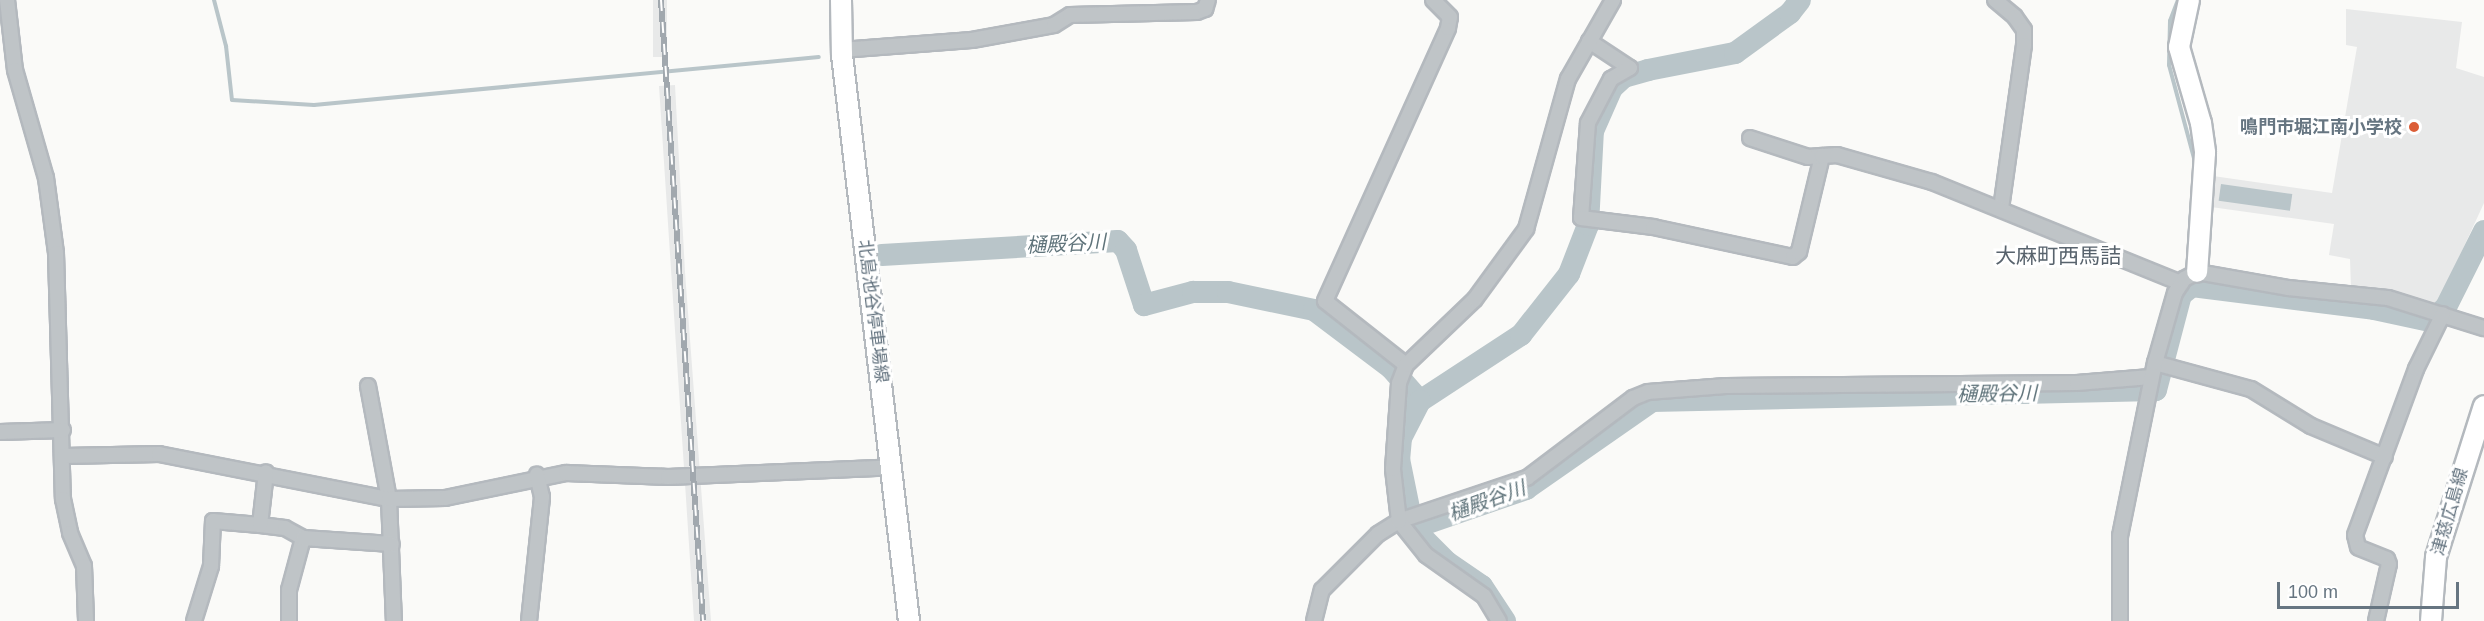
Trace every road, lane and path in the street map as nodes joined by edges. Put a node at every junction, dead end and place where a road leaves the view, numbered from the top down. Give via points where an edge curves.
1 (7, 0) edge
2 (841, 0) edge
3 (1208, 0) edge
4 (1433, 0) edge
5 (1613, 0) edge
6 (1995, 0) edge
7 (2190, 0) edge
8 (1589, 41) junction
9 (842, 50) junction
10 (1750, 138) dead end
11 (1822, 156) junction
12 (2001, 209) junction
13 (2189, 277) junction
14 (2440, 313) junction
15 (2484, 328) edge
16 (1403, 373) junction
17 (2151, 379) junction
18 (368, 387) dead end
19 (2484, 406) edge
20 (63, 430) junction
21 (0, 432) edge
22 (64, 456) junction
23 (2385, 457) junction
24 (894, 467) junction
25 (266, 472) junction
26 (537, 475) junction
27 (389, 499) junction
28 (1408, 518) junction
29 (260, 525) junction
30 (303, 538) junction
31 (392, 544) junction
32 (86, 621) edge
33 (194, 621) edge
34 (289, 621) edge
35 (394, 621) edge
36 (529, 621) edge
37 (909, 621) edge
38 (1314, 621) edge
39 (1500, 621) edge
40 (2120, 621) edge
41 (2376, 621) edge
42 (2431, 621) edge

1 - 20 street via 15,70 46,178 54,243
2 - 9 main road, 北島池谷停車場線
3 - 9 street via 1205,9 1197,12 1070,15 1054,25 972,40
4 - 16 street via 1450,17 1448,28 1325,301
5 - 8 street
6 - 12 street via 2024,30
7 - 13 main road via 2180,47 2205,153
8 - 11 street via 1630,68 1611,79 1588,123 1581,218 1793,257 1799,252
8 - 16 street via 1568,79 1553,123 1538,199 1526,229 1474,299
9 - 24 main road, 北島池谷停車場線
10 - 11 street via 1808,157
11 - 12 street via 1837,155 1932,182
12 - 13 street
13 - 14 street via 2388,298
13 - 17 street
14 - 15 street
14 - 23 street
16 - 28 street via 1393,469
17 - 23 street via 2251,389 2311,426
17 - 28 street via 1726,386 1648,392 1633,398 1527,478
17 - 40 street via 2120,536
18 - 27 street
19 - 42 main road, 津慈広島線 via 2436,557
20 - 21 street
20 - 22 street
22 - 25 street via 159,454 197,464
22 - 32 street via 63,499 70,532 84,566
23 - 41 street via 2354,542 2387,559 2389,564
24 - 26 street via 668,477
24 - 37 main road, 北島池谷停車場線
25 - 27 street
25 - 29 street
26 - 27 street via 445,498
26 - 36 street via 542,497
27 - 31 street
28 - 38 street via 1333,576 1317,600
28 - 39 street via 1426,555 1484,596
29 - 30 street via 285,528
29 - 33 street via 213,521 211,566
30 - 31 street
30 - 34 street via 289,590
31 - 35 street

